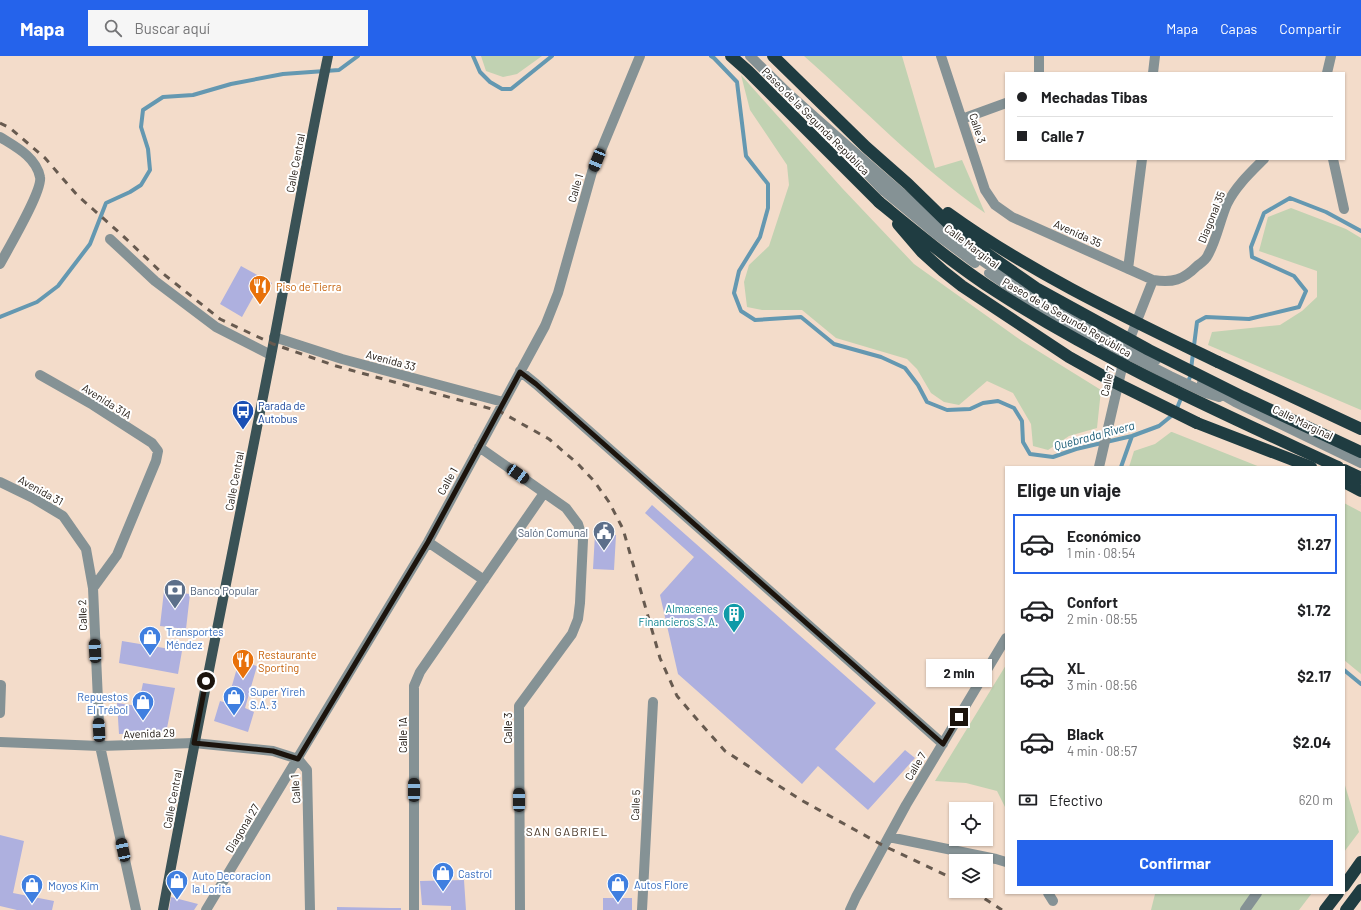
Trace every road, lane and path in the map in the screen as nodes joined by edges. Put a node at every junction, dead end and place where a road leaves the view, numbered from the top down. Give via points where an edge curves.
1 (328, 56) edge
2 (640, 56) edge
3 (731, 56) edge
4 (750, 56) edge
5 (773, 56) edge
6 (941, 56) edge
7 (1039, 56) edge
8 (1155, 56) edge
9 (1332, 56) edge
10 (1038, 72) edge
11 (1153, 72) edge
12 (1327, 72) edge
13 (1005, 102) edge
14 (962, 119) junction
15 (0, 137) edge
16 (1142, 160) edge
17 (1263, 160) edge
18 (1333, 160) edge
19 (908, 184) junction
20 (879, 202) junction
21 (995, 205) joint
22 (1344, 209) dead end
23 (110, 239) dead end
24 (0, 264) edge
25 (1128, 269) junction
26 (1154, 280) junction
27 (274, 337) junction
28 (1126, 349) junction
29 (271, 354) junction
30 (520, 372) junction
31 (40, 375) dead end
32 (503, 402) junction
33 (1361, 430) edge
34 (479, 447) junction
35 (158, 451) joint
36 (1361, 452) edge
37 (1361, 463) edge
38 (1099, 466) edge
39 (1308, 466) edge
40 (1336, 466) edge
41 (1345, 470) edge
42 (1361, 478) edge
43 (1345, 479) edge
44 (0, 482) edge
45 (1345, 483) edge
46 (1361, 484) edge
47 (1361, 491) edge
48 (544, 493) junction
49 (428, 542) junction
50 (484, 580) junction
51 (93, 588) junction
52 (1005, 640) edge
53 (1, 685) edge
54 (653, 702) dead end
55 (0, 713) edge
56 (0, 742) edge
57 (194, 743) junction
58 (943, 744) junction
59 (100, 746) junction
60 (298, 759) junction
61 (889, 837) junction
62 (1005, 862) edge
63 (1361, 862) edge
64 (1345, 885) edge
65 (1361, 890) edge
66 (1257, 894) edge
67 (1337, 894) edge
68 (1246, 909) edge
69 (136, 910) edge
70 (163, 910) edge
71 (206, 910) edge
72 (310, 910) edge
73 (414, 910) edge
74 (520, 910) edge
75 (642, 910) edge
76 (850, 910) edge
77 (1326, 910) edge
78 (1346, 910) edge

1 - 27 main road, Calle Central
2 - 30 street, Calle 1 via 592,172 558,293 545,326
3 - 20 highway, Paseo de la Segunda República
4 - 28 street, Calle Marginal via 884,191 936,234 1021,295 1074,327
5 - 19 highway, Paseo de la Segunda República, bridge via 866,147
6 - 14 street, Calle 3
7 - 10 street
8 - 11 street
9 - 12 street
13 - 14 street
14 - 21 street, Calle 3 via 985,190
15 - 24 street via 25,152 38,170 41,179 37,193
16 - 25 street
17 - 26 street, Diagonal 35 via 1236,189 1227,204 1207,257 1192,272 1179,280
18 - 22 street
19 - 33 highway, bridge via 980,236 1124,317
19 - 36 highway, Paseo de la Segunda República, bridge via 983,251 1036,288 1229,391
20 - 39 highway, bridge via 922,252 962,286 1081,364 1197,423
20 - 40 highway, Paseo de la Segunda República, bridge via 956,263 1042,320 1159,382
21 - 25 street, Avenida 35 via 1012,217
23 - 29 street via 155,281 216,328
25 - 26 street, Avenida 35
26 - 28 street, Calle 7
27 - 29 main road, Calle Central
27 - 32 street, Avenida 33 via 342,359
28 - 37 street, Calle Marginal
28 - 38 street, Calle 7
29 - 57 main road, Calle Central
30 - 32 street, Calle 1
30 - 58 street
31 - 35 street, Avenida 31A via 113,418 152,444
32 - 34 street, Calle 1
34 - 48 street
34 - 49 street, Calle 1
35 - 51 street, Calle 2 via 117,555
41 - 42 highway
43 - 46 highway
44 - 51 street, Avenida 31 via 63,516 86,549
45 - 47 highway
48 - 50 street, Calle 1A
48 - 74 street, Calle 3 via 566,508 578,524 583,540 580,603 578,619 572,634 519,706
49 - 50 street
49 - 60 street, Calle 1
50 - 73 street, Calle 1A via 420,672 414,686
51 - 59 street, Calle 2
52 - 58 street, Calle 7
53 - 55 street
54 - 75 street, Calle 5
56 - 59 street, Avenida 29
57 - 59 street, Avenida 29
57 - 60 street, Avenida 29 via 273,751
57 - 70 main road, Calle Central
58 - 61 street, Calle 7
59 - 69 street, Calle 2
60 - 71 street, Diagonal 27
60 - 72 street, Calle 1 via 307,770
61 - 62 street
61 - 76 street, Calle 7
63 - 64 highway
65 - 78 highway
66 - 68 street
67 - 77 highway

